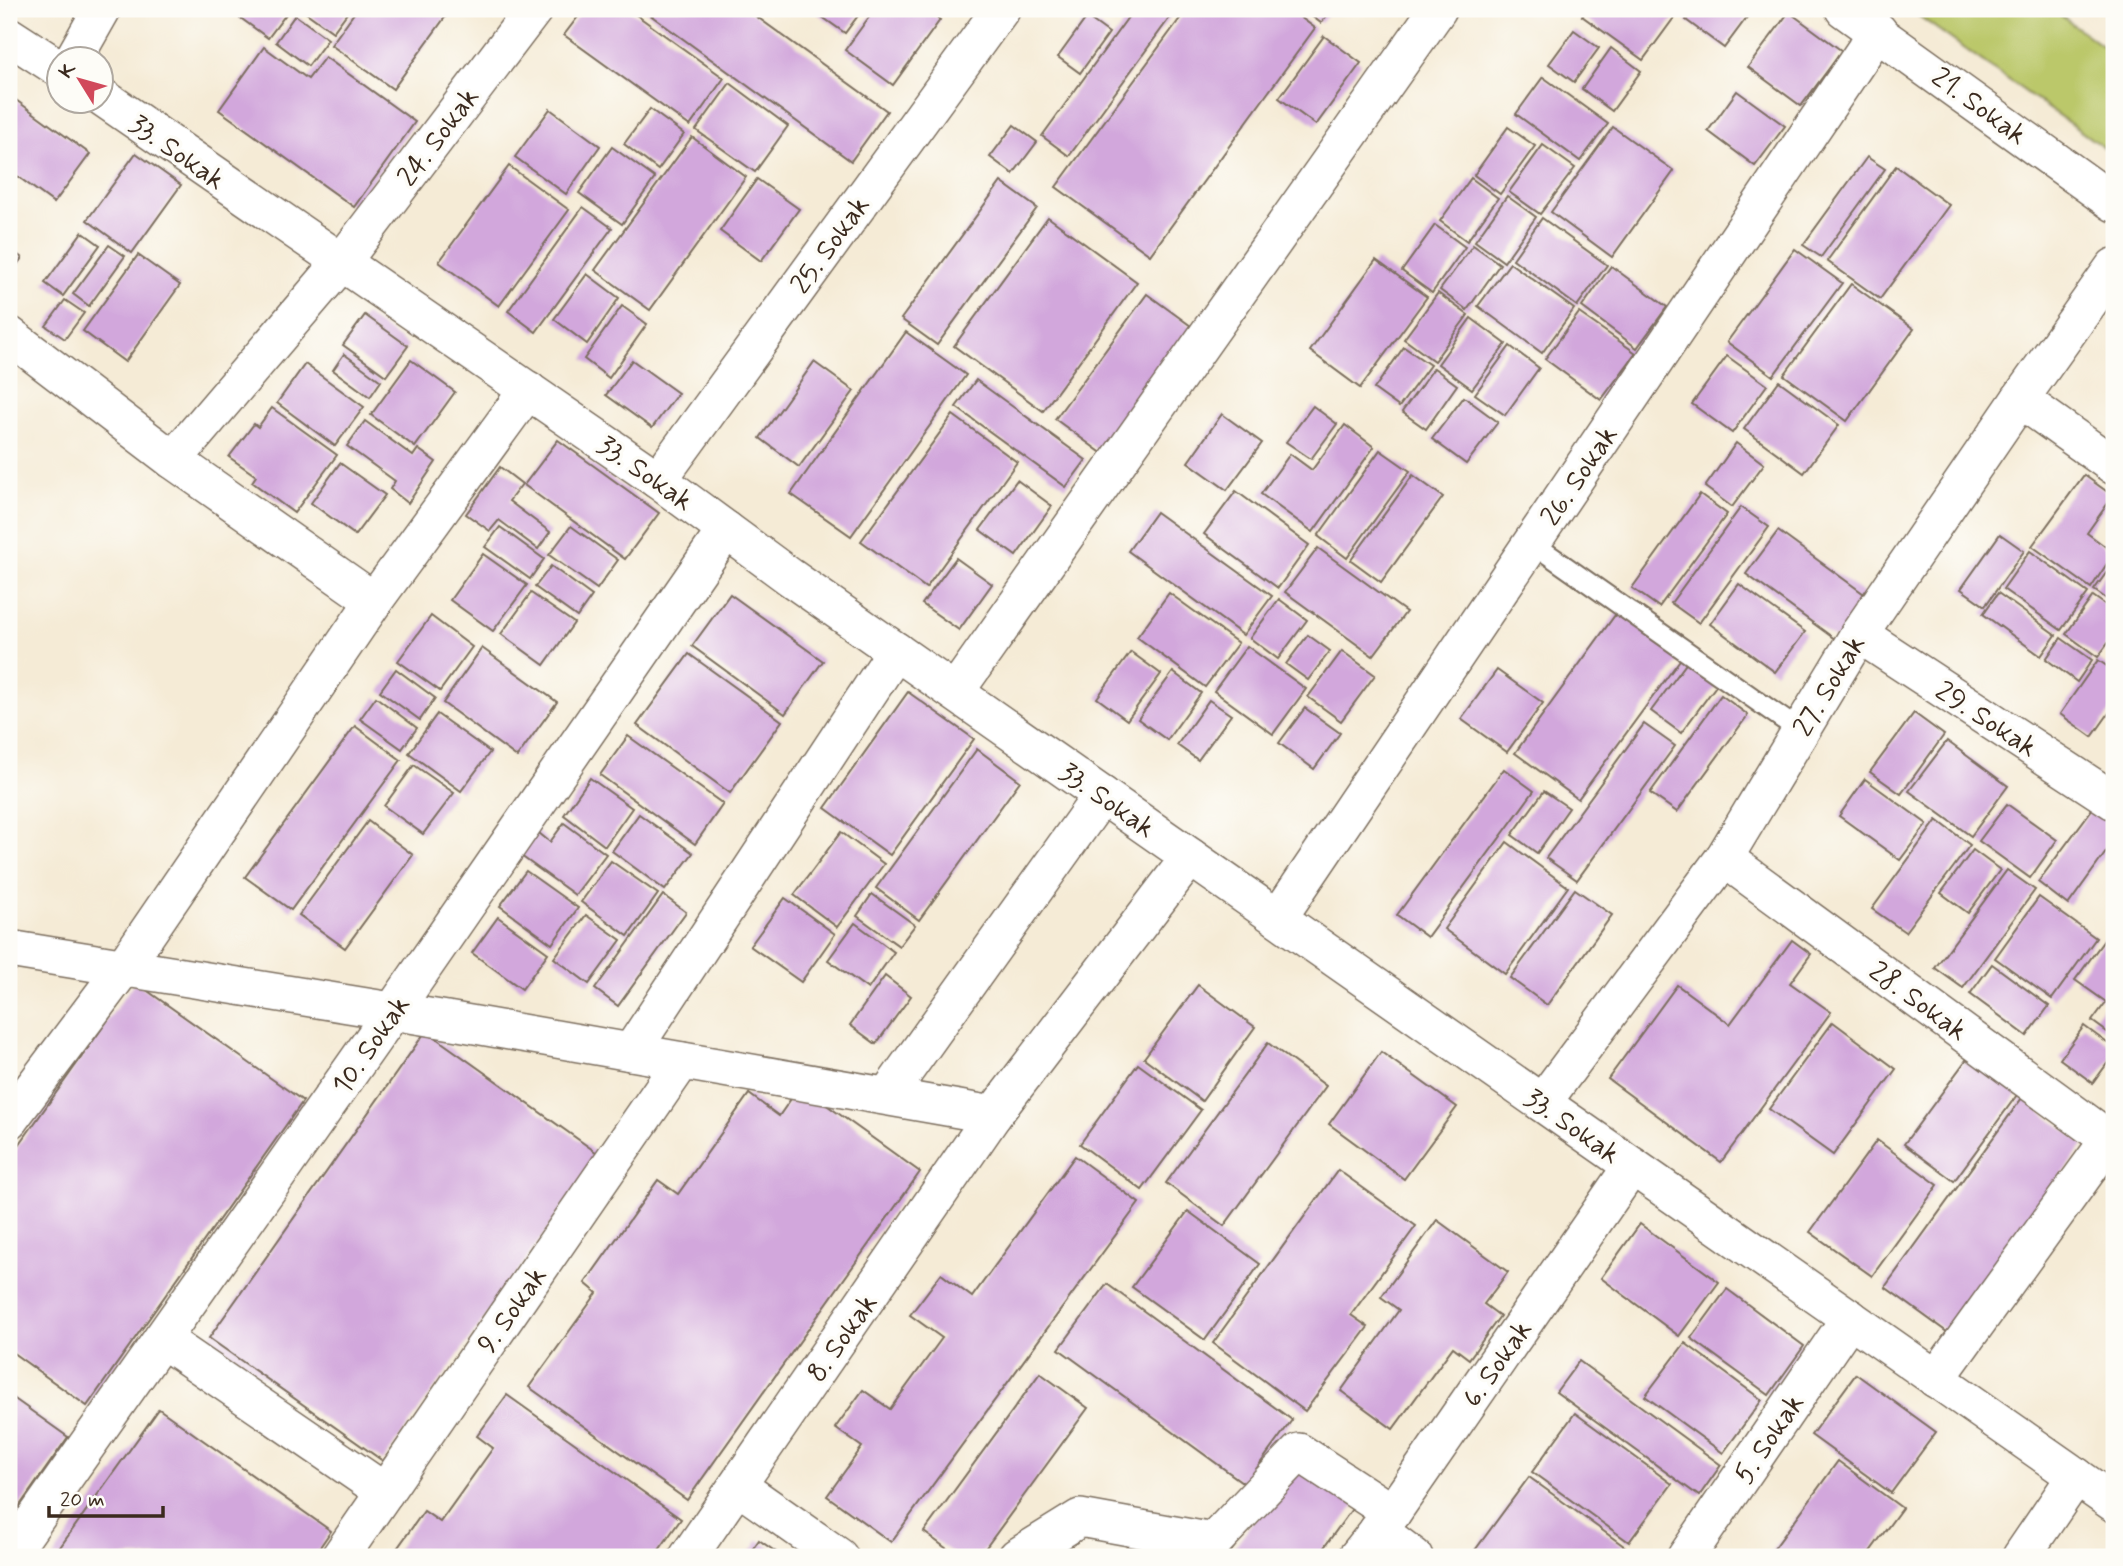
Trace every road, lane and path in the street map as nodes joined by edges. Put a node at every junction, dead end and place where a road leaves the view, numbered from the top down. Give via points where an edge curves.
1 (102, 9) edge
2 (534, 9) edge
3 (1001, 9) edge
4 (1438, 9) edge
5 (1844, 9) edge
6 (1878, 31) junction
7 (9, 36) edge
8 (81, 46) edge
9 (46, 60) edge
10 (116, 107) edge
11 (2114, 203) edge
12 (341, 263) junction
13 (2114, 267) edge
14 (9, 335) edge
15 (528, 390) junction
16 (2020, 399) junction
17 (173, 460) junction
18 (2114, 466) edge
19 (658, 480) junction
20 (726, 530) junction
21 (1532, 543) junction
22 (374, 601) junction
23 (1859, 634) junction
24 (896, 650) junction
25 (955, 692) junction
26 (1800, 731) junction
27 (1101, 794) junction
28 (2114, 801) edge
29 (1190, 857) junction
30 (1724, 858) junction
31 (1278, 918) junction
32 (9, 949) edge
33 (124, 967) junction
34 (393, 1012) junction
35 (631, 1052) junction
36 (682, 1061) junction
37 (887, 1096) junction
38 (1542, 1103) junction
39 (993, 1115) junction
40 (9, 1120) edge
41 (2113, 1139) edge
42 (1632, 1166) junction
43 (1850, 1318) junction
44 (162, 1339) junction
45 (1936, 1379) junction
46 (2076, 1476) junction
47 (738, 1486) junction
48 (385, 1492) junction
49 (2114, 1503) edge
50 (1376, 1534) edge
51 (9, 1556) edge
52 (340, 1557) edge
53 (688, 1557) edge
54 (839, 1557) edge
55 (1017, 1557) edge
56 (1414, 1557) edge
57 (1686, 1557) edge
58 (2021, 1557) edge

1 - 8 street
2 - 12 street, 24. Sokak
3 - 19 street, 25. Sokak
4 - 25 street
5 - 6 street, 21. Sokak
6 - 11 street, 21. Sokak
6 - 21 street, 26. Sokak
7 - 9 street
10 - 12 street, 33. Sokak
12 - 15 street, 33. Sokak
12 - 17 street, 24. Sokak
13 - 16 street, 27. Sokak
14 - 17 street
15 - 19 street, 33. Sokak
15 - 22 street
16 - 18 street
16 - 23 street, 27. Sokak
17 - 22 street
19 - 20 street, 33. Sokak
20 - 24 street, 33. Sokak
20 - 34 street, 10. Sokak
21 - 26 lane
21 - 31 street, 26. Sokak
22 - 33 street
23 - 26 street, 27. Sokak
23 - 28 street, 29. Sokak
24 - 25 street, 33. Sokak
24 - 35 street
25 - 27 street, 33. Sokak
26 - 30 street, 27. Sokak
27 - 29 street, 33. Sokak
27 - 37 street
29 - 31 street, 33. Sokak
29 - 39 street, 8. Sokak
30 - 38 street, 27. Sokak
30 - 41 street, 28. Sokak
31 - 38 street, 33. Sokak
32 - 33 street
33 - 34 street
33 - 40 street
34 - 35 street
34 - 44 street, 10. Sokak
35 - 36 street
36 - 37 street
36 - 48 street, 9. Sokak
37 - 39 street
38 - 42 street, 33. Sokak
39 - 47 street, 8. Sokak
41 - 45 street
42 - 43 street, 33. Sokak
42 - 50 street, 6. Sokak
43 - 45 street, 33. Sokak
43 - 57 street, 5. Sokak
44 - 48 street
44 - 51 street, 10. Sokak
45 - 46 street, 33. Sokak
46 - 49 street, 33. Sokak
46 - 58 street
47 - 53 street, 8. Sokak
47 - 54 street
48 - 52 street, 9. Sokak
50 - 55 street via 1299,1451 1213,1542 1080,1518
50 - 56 street

